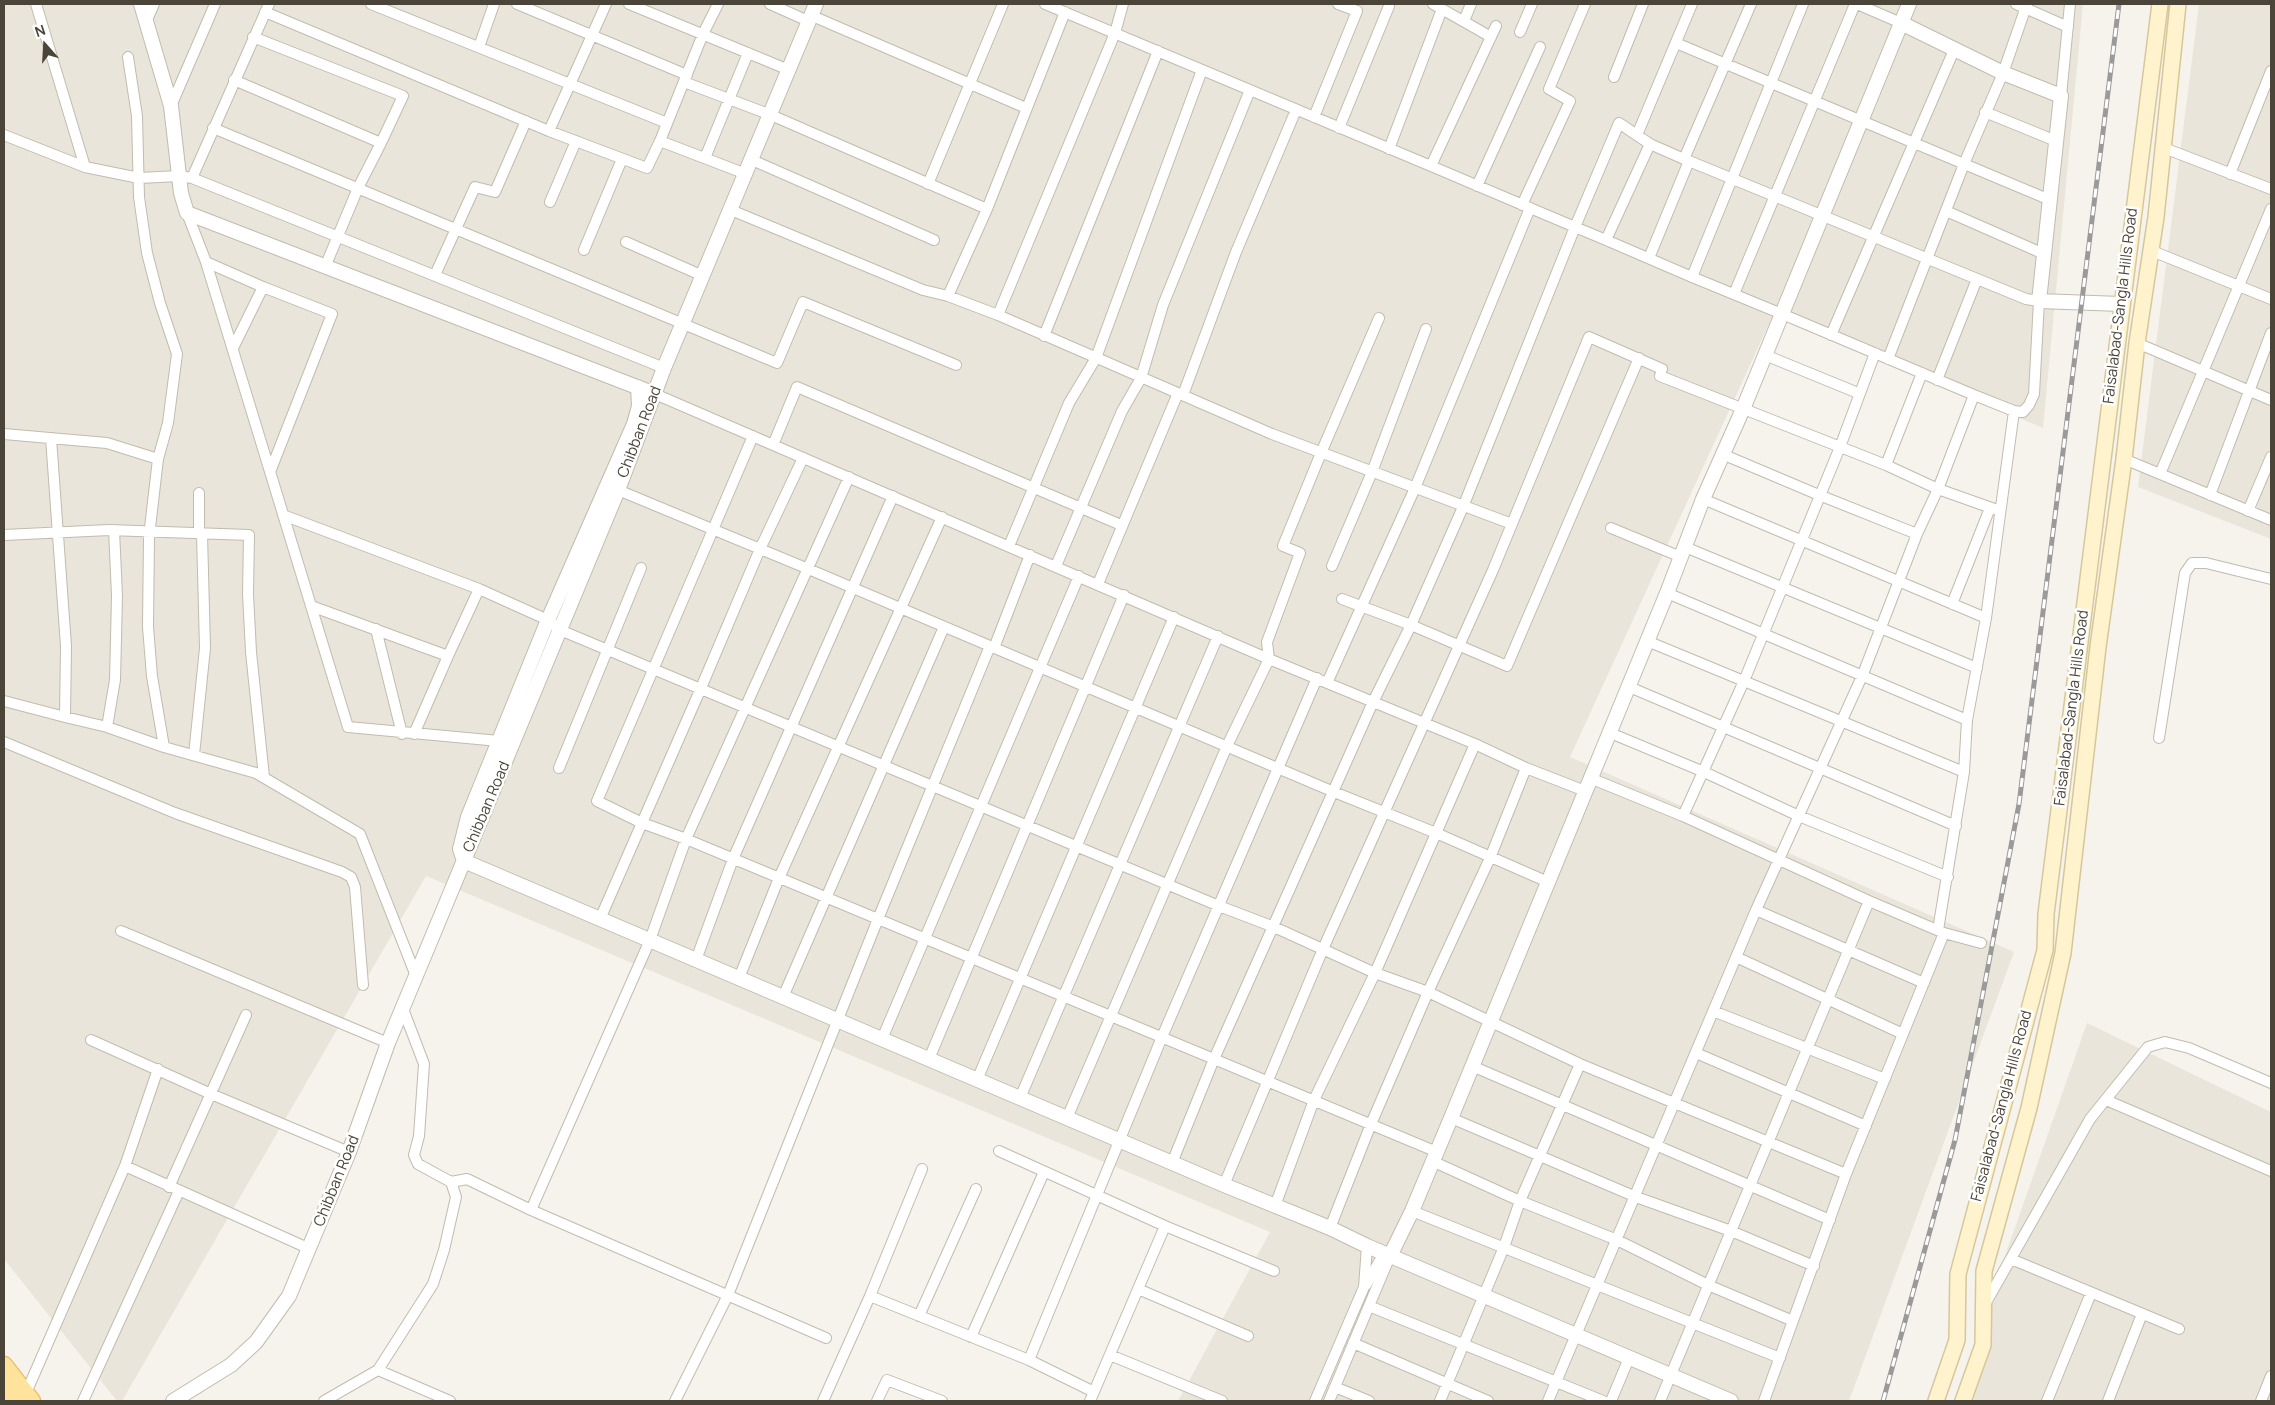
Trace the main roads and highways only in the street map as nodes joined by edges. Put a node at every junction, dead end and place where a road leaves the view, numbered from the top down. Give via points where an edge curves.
1 (2160, 4) edge
2 (2178, 4) edge
3 (2132, 216) junction
4 (2156, 217) junction
5 (2098, 503) junction
6 (2116, 504) junction
7 (4, 1365) edge
8 (15, 1395) edge
9 (1936, 1401) edge
10 (1963, 1401) edge

1 - 3 main road, Faisalabad-Sangla Hills Road
2 - 4 main road, Faisalabad-Sangla Hills Road
3 - 4 main road
3 - 5 main road, Faisalabad-Sangla Hills Road
4 - 6 main road, Faisalabad-Sangla Hills Road
5 - 6 main road
5 - 9 main road, Faisalabad-Sangla Hills Road via 2046,914 2045,950 1958,1274 1957,1340
6 - 10 main road, Faisalabad-Sangla Hills Road via 2063,953 2029,1108 1984,1271 1983,1346
7 - 8 main road

